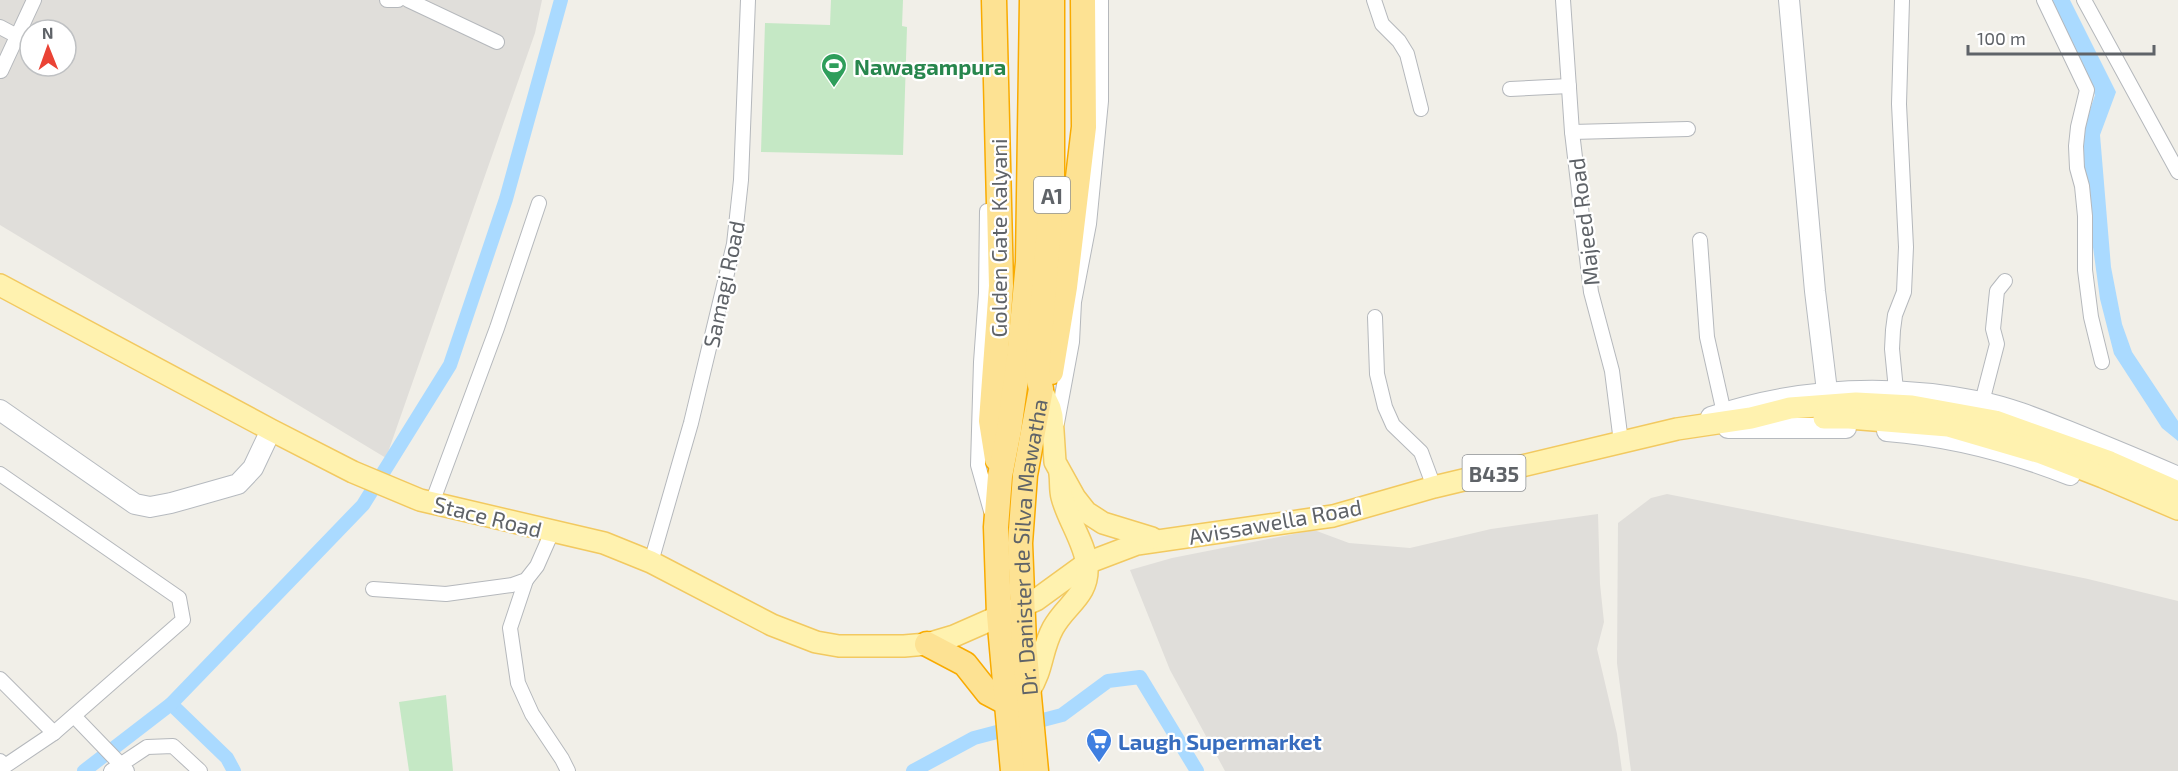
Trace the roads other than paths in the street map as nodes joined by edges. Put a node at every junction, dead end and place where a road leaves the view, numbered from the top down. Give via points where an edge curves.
1 (34, 0) edge
2 (387, 0) edge
3 (398, 0) edge
4 (408, 0) edge
5 (748, 0) edge
6 (985, 0) edge
7 (994, 0) edge
8 (1032, 0) edge
9 (1052, 0) edge
10 (1083, 0) edge
11 (1101, 0) edge
12 (1374, 0) edge
13 (1563, 0) edge
14 (1789, 0) edge
15 (1902, 0) edge
16 (2044, 0) edge
17 (2084, 0) edge
18 (0, 27) edge
19 (17, 36) junction
20 (497, 42) dead end
21 (1, 71) edge
22 (1569, 86) junction
23 (1510, 89) dead end
24 (1421, 109) dead end
25 (1688, 129) dead end
26 (1572, 132) junction
27 (2178, 172) edge
28 (539, 203) dead end
29 (1700, 240) dead end
30 (2005, 281) dead end
31 (0, 285) edge
32 (1376, 317) dead end
33 (2102, 362) dead end
34 (1041, 389) junction
35 (1896, 390) junction
36 (1827, 392) junction
37 (1982, 402) junction
38 (0, 410) edge
39 (1724, 413) junction
40 (1751, 418) junction
41 (1677, 429) junction
42 (271, 430) junction
43 (1621, 442) junction
44 (1054, 445) junction
45 (0, 474) edge
46 (1060, 474) junction
47 (1000, 476) junction
48 (2178, 477) edge
49 (1434, 487) junction
50 (2178, 492) edge
51 (423, 500) junction
52 (2178, 509) edge
53 (2178, 520) edge
54 (996, 527) junction
55 (552, 532) junction
56 (1159, 540) junction
57 (651, 562) junction
58 (1087, 563) junction
59 (526, 580) junction
60 (373, 589) dead end
61 (1022, 607) junction
62 (999, 615) junction
63 (927, 644) junction
64 (0, 679) edge
65 (1018, 701) junction
66 (74, 716) junction
67 (54, 733) junction
68 (2, 763) edge
69 (1024, 763) edge
70 (120, 768) edge
71 (200, 771) edge
72 (568, 771) edge

1 - 19 street
2 - 3 street
4 - 20 street
5 - 57 street, Samagi Road via 741,180 734,244 691,423
6 - 54 street via 987,249 978,465
7 - 47 highway, Golden Gate Kalyani via 1001,286 992,421
8 - 47 highway, Dr. Danister de Silva Mawatha / A1 via 1028,262 1014,402
9 - 34 highway, Dr. Danister de Silva Mawatha / A1 via 1052,193 1037,372
10 - 34 highway via 1085,94 1078,190 1051,374
11 - 44 street via 1101,101 1089,224
12 - 24 street via 1382,24 1407,54
13 - 22 street, Majeed Road
14 - 36 street
15 - 35 street via 1899,104 1906,248 1904,292 1893,330
16 - 33 street via 2087,90 2078,127 2077,168 2085,216 2085,270
17 - 27 street
18 - 19 street
19 - 21 street
22 - 23 street
22 - 26 street, Majeed Road
25 - 26 street
26 - 43 street, Majeed Road via 1591,292 1611,371
28 - 51 street via 497,328
29 - 39 street via 1707,337
30 - 37 street via 1997,291 1997,344
31 - 42 main road, Stace Road
32 - 49 street via 1377,374 1385,407 1393,425 1421,452
34 - 44 main road via 1050,408
34 - 61 highway, Dr. Danister de Silva Mawatha / A1 via 1022,499
35 - 36 street
35 - 37 street
36 - 39 street via 1765,401
37 - 48 street via 2028,416
38 - 42 street via 135,504 150,507 238,484 253,468
39 - 41 street
40 - 41 main road, Avissawella Road / B435
40 - 50 main road, B435 via 1790,408 1856,403 1912,406 1995,421 2110,462
40 - 52 main road, B435 via 1850,418 1948,426 2041,453
41 - 43 main road, Avissawella Road / B435
41 - 53 street via 1851,428 1952,439 2060,471
42 - 51 main road, Stace Road via 353,472
43 - 49 main road, Avissawella Road / B435
44 - 46 main road
45 - 66 street via 179,598 183,620
46 - 56 main road via 1094,518
46 - 58 main road via 1062,496
47 - 54 highway, Dr. Danister de Silva Mawatha / A1
49 - 56 main road, Avissawella Road / B435 via 1333,516
51 - 55 main road, Stace Road
54 - 62 highway, Dr. Danister de Silva Mawatha / A1
55 - 57 main road, Stace Road via 604,543
55 - 59 street via 545,552
56 - 58 main road, Avissawella Road / B435 via 1120,549
57 - 63 main road, Stace Road via 772,625 816,642 856,647
58 - 61 main road, Avissawella Road / B435
58 - 65 main road via 1085,588 1052,628 1041,670
59 - 60 street via 446,594
59 - 72 street via 510,628 518,683 531,714
61 - 62 main road, Stace Road
61 - 65 highway, Dr. Danister de Silva Mawatha / A1
62 - 63 main road, Stace Road
62 - 65 highway, Dr. Danister de Silva Mawatha / A1
63 - 65 highway via 965,664 988,693
64 - 67 street
65 - 69 highway, Dr. Danister de Silva Mawatha / A1
66 - 67 street
66 - 70 street
67 - 68 street
70 - 71 street via 147,747 173,746

